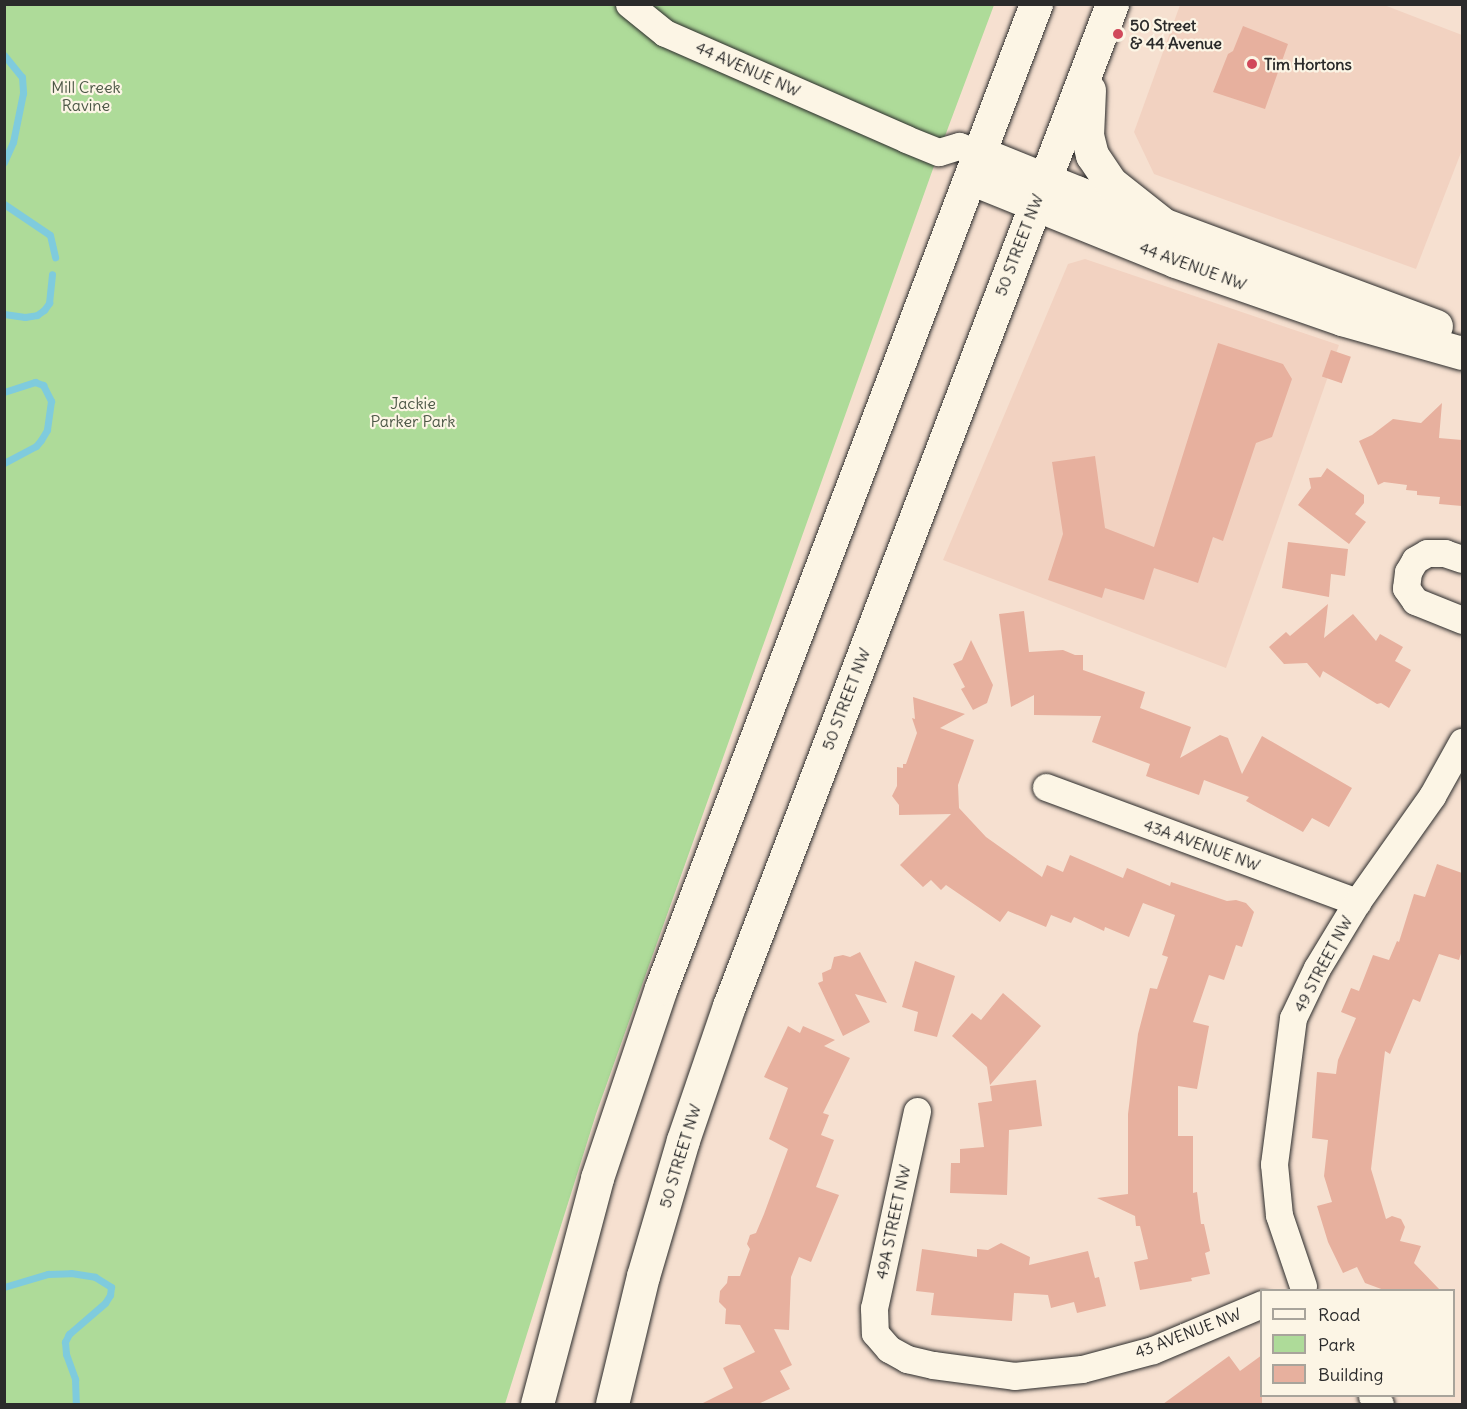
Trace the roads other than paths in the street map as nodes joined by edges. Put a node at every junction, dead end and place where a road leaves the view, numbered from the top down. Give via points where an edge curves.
1 (629, 4) edge
2 (1036, 4) edge
3 (1112, 4) edge
4 (1091, 58) junction
5 (975, 165) junction
6 (1040, 192) junction
7 (1163, 224) junction
8 (1462, 338) edge
9 (1462, 353) edge
10 (1462, 559) edge
11 (1462, 620) edge
12 (1462, 741) edge
13 (1046, 788) dead end
14 (1357, 902) junction
15 (917, 1111) dead end
16 (1300, 1289) edge
17 (1260, 1305) edge
18 (875, 1333) joint
19 (537, 1404) edge
20 (612, 1404) edge

1 - 5 street, 44 AVENUE NW via 665,33 939,152 959,146
2 - 5 main road
3 - 4 main road, 50 STREET NW
4 - 6 main road, 50 STREET NW
4 - 7 main road via 1087,135 1092,155 1111,183
5 - 6 main road, 44 AVENUE NW
5 - 19 main road via 661,988 597,1178
6 - 7 main road, 44 AVENUE NW
6 - 9 main road, 44 AVENUE NW via 1175,261 1342,319
6 - 20 main road, 50 STREET NW via 729,1005 646,1265
7 - 8 main road, 44 AVENUE NW
10 - 11 street via 1445,553 1427,554 1415,560 1406,588 1415,601
12 - 14 street, 49 STREET NW via 1432,796
13 - 14 street, 43A AVENUE NW
14 - 16 street, 49 STREET NW via 1317,968 1293,1018 1285,1066 1274,1164 1279,1215
15 - 18 street, 49A STREET NW via 874,1308
17 - 18 street, 43 AVENUE NW via 1153,1350 1082,1369 1014,1376 907,1359 889,1349

